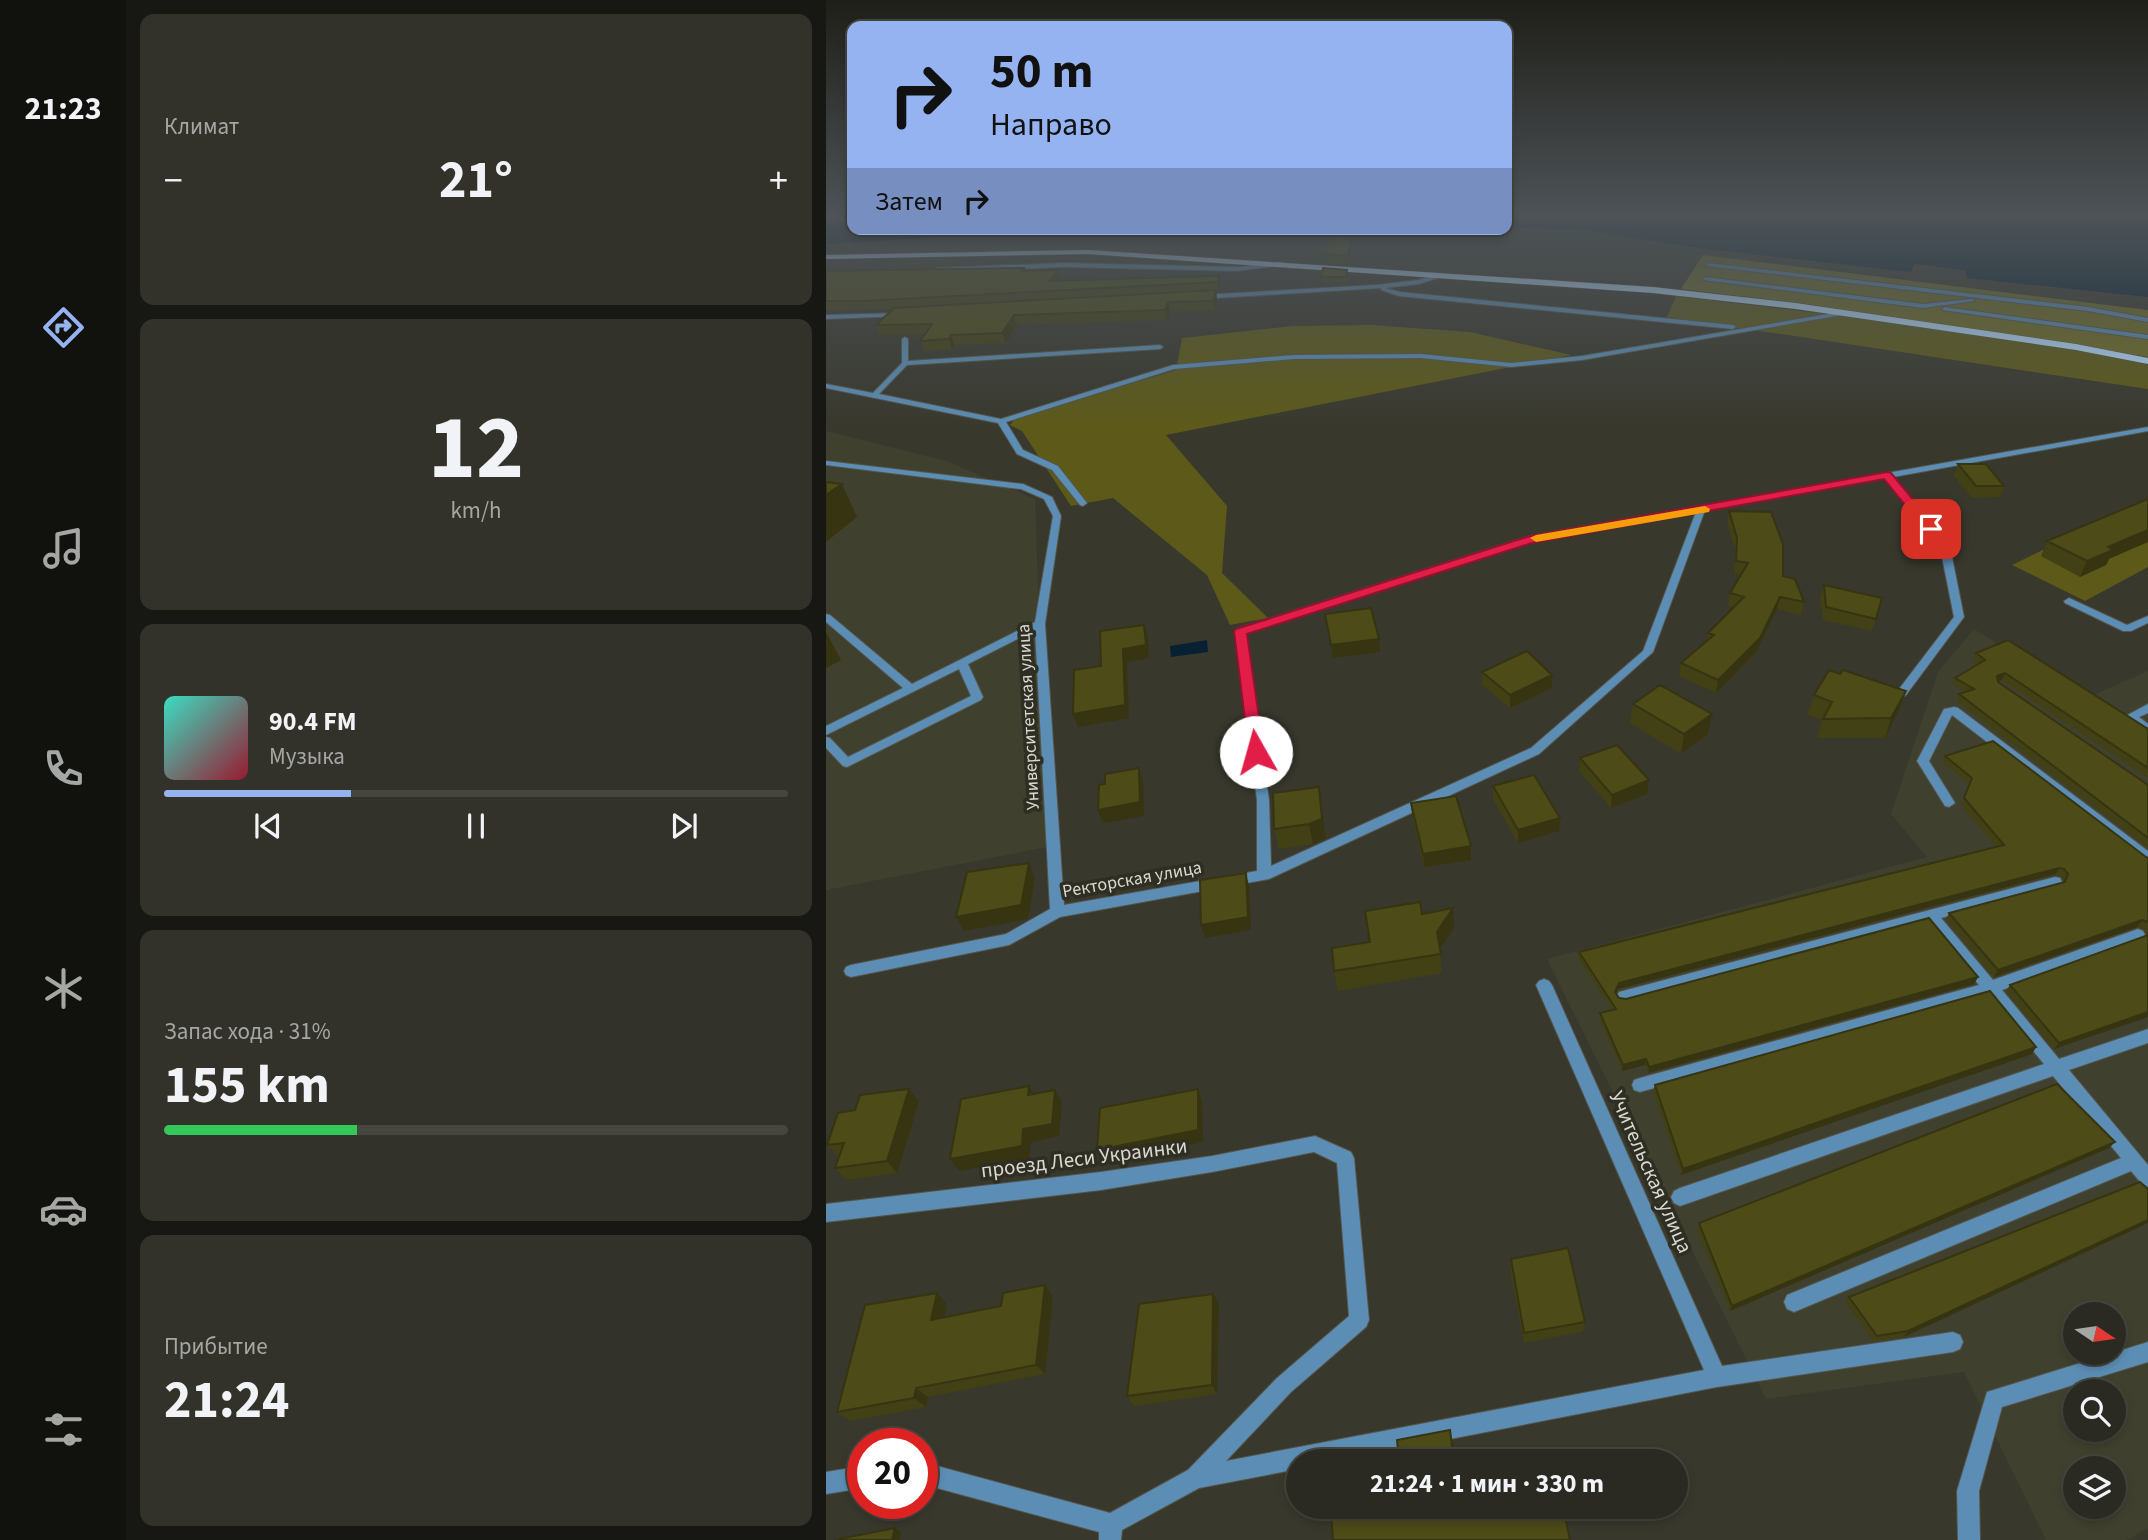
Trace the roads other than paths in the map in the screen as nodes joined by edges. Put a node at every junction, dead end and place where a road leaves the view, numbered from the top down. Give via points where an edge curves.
1 (1361, 288) edge
2 (1379, 288) edge
3 (1620, 288) edge
4 (1777, 288) edge
5 (1907, 288) edge
6 (1188, 298) edge
7 (1995, 298) junction
8 (1923, 306) junction
9 (1846, 313) junction
10 (913, 314) edge
11 (826, 317) edge
12 (2148, 318) edge
13 (1750, 329) junction
14 (2148, 337) edge
15 (905, 339) edge
16 (1160, 347) dead end
17 (2148, 361) edge
18 (905, 363) junction
19 (1511, 365) joint
20 (826, 386) edge
21 (874, 396) junction
22 (1002, 421) junction
23 (2148, 429) edge
24 (826, 463) edge
25 (1887, 475) junction
26 (1083, 503) dead end
27 (1701, 510) junction
28 (2069, 601) dead end
29 (826, 617) edge
30 (2148, 619) edge
31 (1040, 624) junction
32 (2137, 626) junction
33 (2148, 634) edge
34 (962, 663) junction
35 (911, 689) junction
36 (1902, 693) edge
37 (2148, 708) edge
38 (2148, 729) edge
39 (826, 731) edge
40 (826, 741) edge
41 (1949, 803) dead end
42 (2148, 858) edge
43 (1264, 875) junction
44 (2055, 882) edge
45 (1057, 912) junction
46 (1930, 915) junction
47 (2138, 935) edge
48 (851, 971) dead end
49 (1544, 985) dead end
50 (1990, 988) junction
51 (1624, 997) edge
52 (2148, 1036) edge
53 (2057, 1068) junction
54 (1640, 1085) dead end
55 (2134, 1161) junction
56 (2148, 1178) edge
57 (1680, 1197) dead end
58 (826, 1213) edge
59 (1794, 1302) dead end
60 (1953, 1342) dead end
61 (2148, 1352) edge
62 (1717, 1377) junction
63 (938, 1477) edge
64 (1196, 1478) junction
65 (847, 1480) edge
66 (826, 1483) edge
67 (1111, 1532) edge
68 (1969, 1540) edge

1 - 6 street
2 - 13 street
3 - 9 main road
4 - 8 street
5 - 7 street
7 - 8 street
7 - 12 street
8 - 14 street
9 - 13 street
9 - 17 main road
10 - 11 street
13 - 19 street via 1582,358
15 - 18 street
16 - 18 street
18 - 21 street
19 - 22 street via 1421,356 1294,357 1173,367
20 - 21 street
21 - 22 street
22 - 26 street via 1020,452 1055,468
23 - 25 street
24 - 31 street, Университетская улица via 1023,486 1048,496 1057,516
25 - 27 street
25 - 36 street via 1945,547 1959,617
27 - 43 street, Ректорская улица via 1648,652 1535,751
27 - 43 street via 1530,539 1240,631 1263,800
28 - 32 street via 2127,629
29 - 35 street
30 - 32 street
31 - 34 street
31 - 45 street, Университетская улица
32 - 33 street
34 - 35 street
34 - 40 street via 977,697 847,763
35 - 39 street
37 - 38 street via 2130,718
41 - 42 street via 1923,761 1948,712 1954,711
43 - 45 street, Ректорская улица
44 - 46 street
45 - 48 street, Ректорская улица via 1009,939
46 - 50 street
46 - 51 street
47 - 50 street
49 - 62 street, Учительская улица
50 - 53 street
50 - 54 street
52 - 53 street
53 - 55 street
53 - 57 street
55 - 56 street
55 - 59 street
58 - 64 street, проезд Леси Украинки via 1126,1177 1315,1144 1345,1158 1359,1320 1284,1385
60 - 62 street
61 - 68 street via 1994,1399 1968,1491
62 - 64 street
63 - 67 street
64 - 67 street
65 - 66 street

